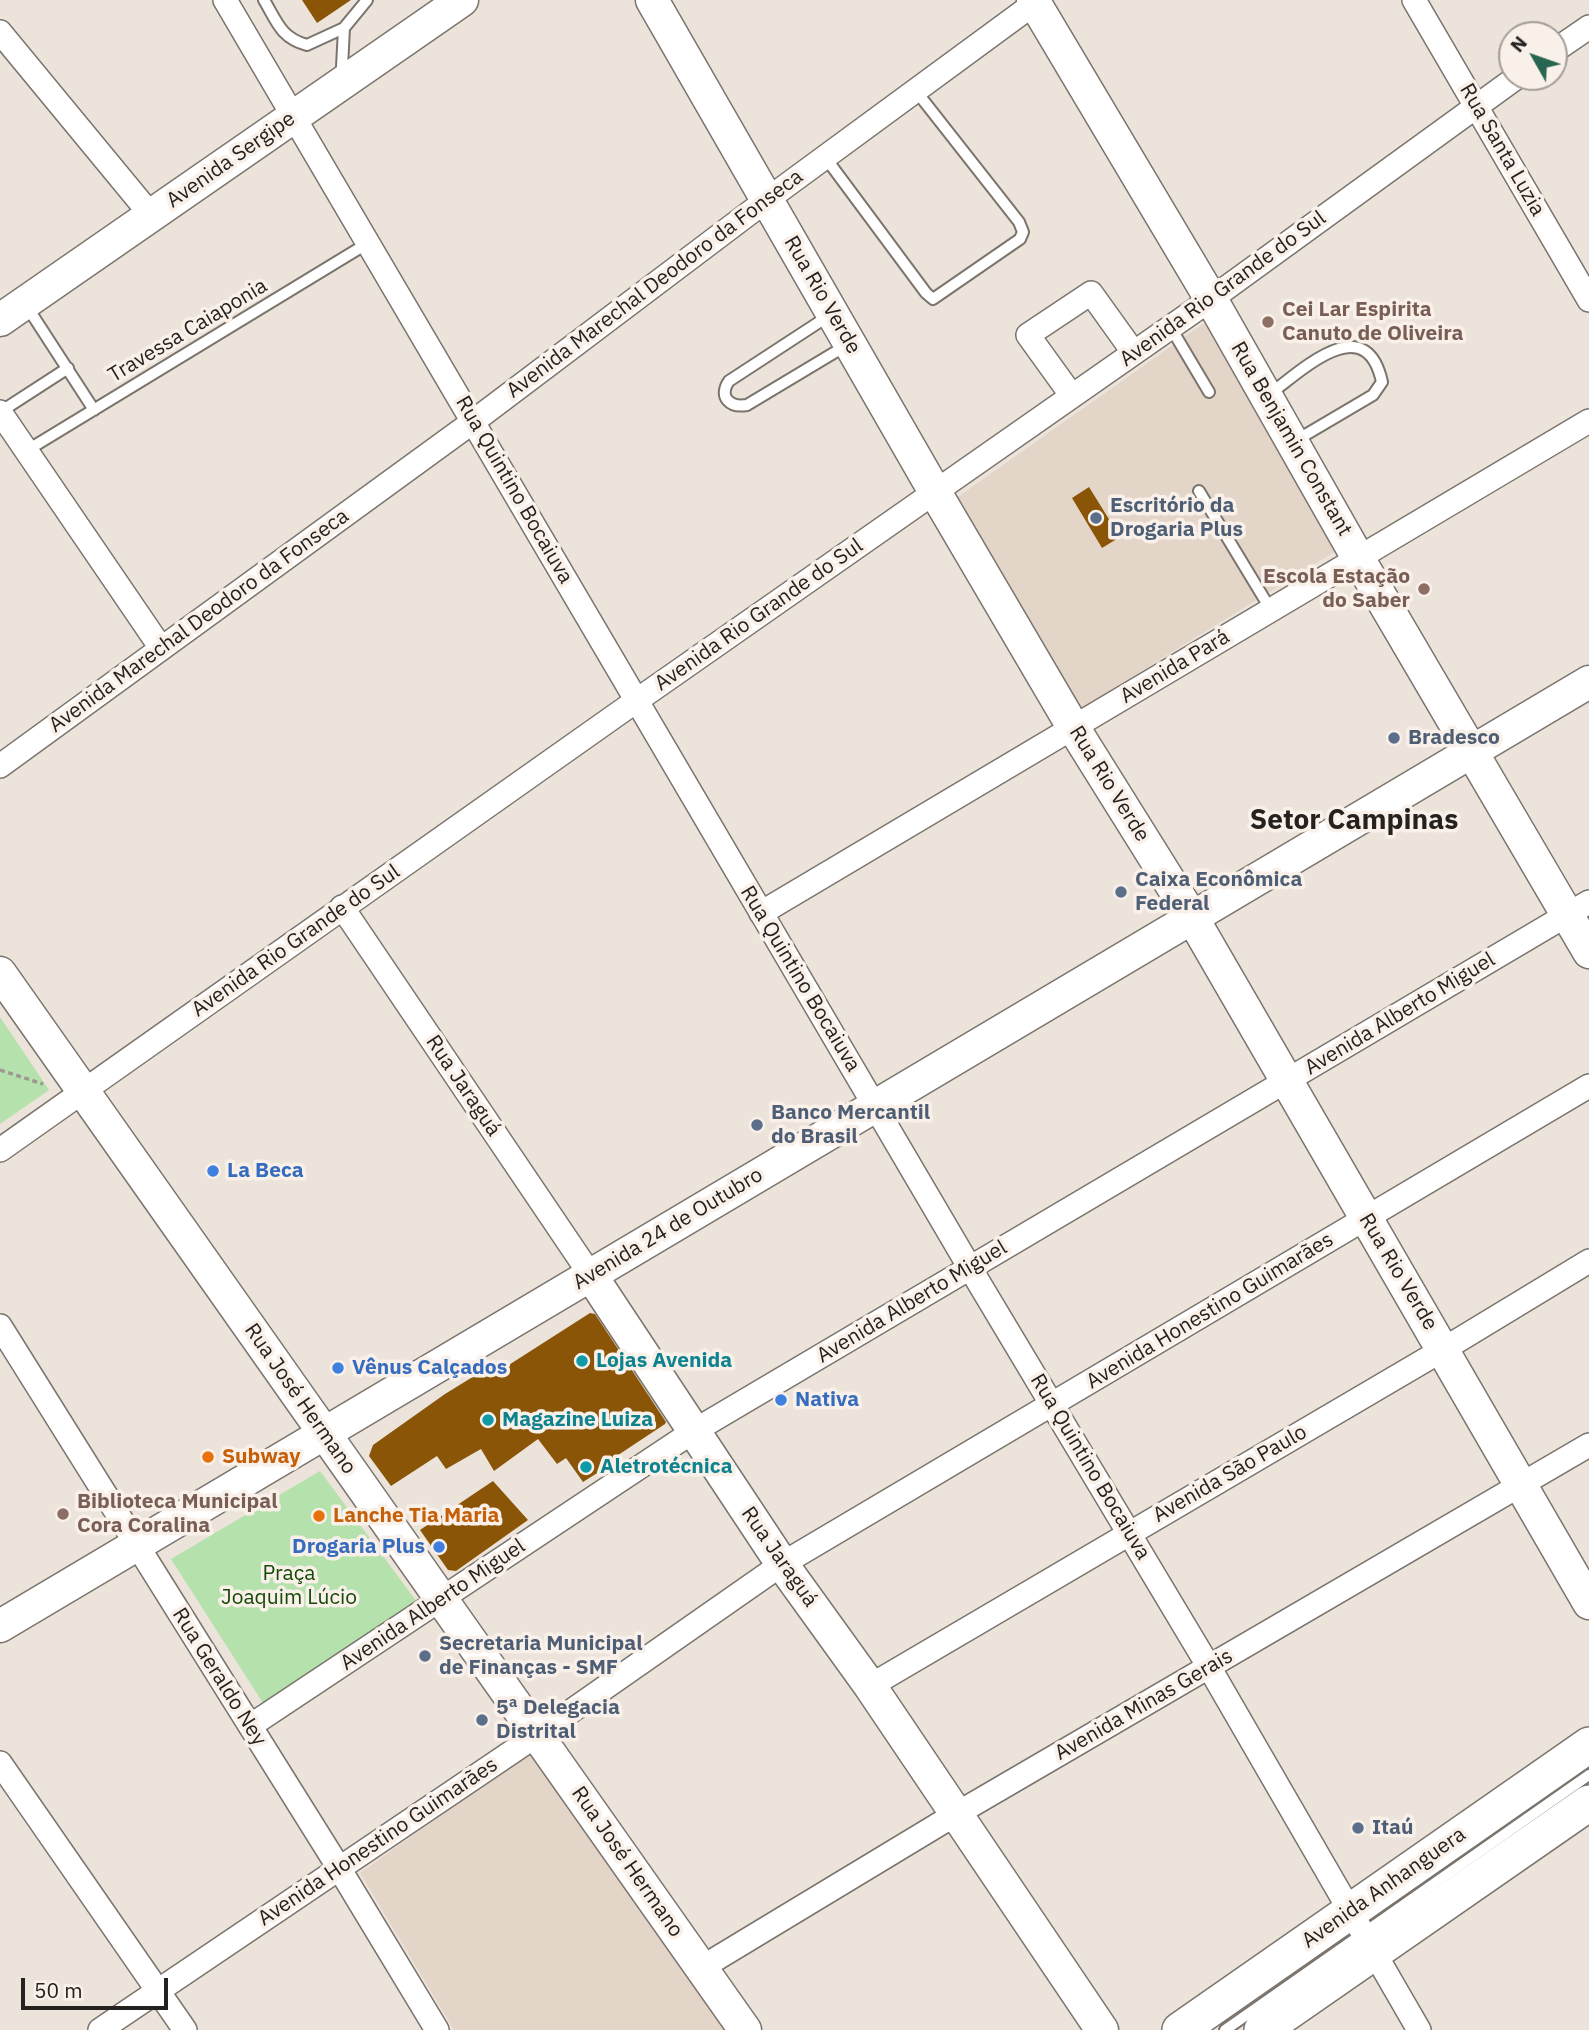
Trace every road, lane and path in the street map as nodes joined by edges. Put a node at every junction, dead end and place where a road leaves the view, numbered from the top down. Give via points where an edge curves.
1 (225, 0) edge
2 (264, 0) edge
3 (367, 0) edge
4 (461, 0) edge
5 (652, 0) edge
6 (1414, 0) edge
7 (1035, 1) edge
8 (1589, 27) edge
9 (344, 28) junction
10 (0, 32) edge
11 (1568, 41) edge
12 (345, 80) junction
13 (915, 90) junction
14 (1498, 90) edge
15 (1476, 105) junction
16 (293, 117) junction
17 (825, 157) junction
18 (768, 199) junction
19 (151, 215) junction
20 (368, 243) junction
21 (1211, 299) junction
22 (1589, 299) edge
23 (12, 311) edge
24 (833, 313) junction
25 (1171, 328) junction
26 (850, 343) junction
27 (1135, 353) junction
28 (68, 368) junction
29 (1209, 392) dead end
30 (1072, 396) junction
31 (1266, 396) junction
32 (94, 410) junction
33 (0, 412) edge
34 (474, 421) junction
35 (1589, 421) edge
36 (1293, 443) junction
37 (26, 451) junction
38 (1199, 491) dead end
39 (935, 492) junction
40 (1358, 558) junction
41 (1271, 610) junction
42 (162, 648) junction
43 (1589, 682) edge
44 (636, 701) junction
45 (1073, 727) junction
46 (1471, 750) junction
47 (0, 766) edge
48 (342, 907) junction
49 (1578, 909) edge
50 (761, 913) junction
51 (1193, 919) junction
52 (1589, 952) edge
53 (0, 973) edge
54 (0, 1070) edge
55 (1287, 1081) junction
56 (43, 1084) dead end
57 (1589, 1086) edge
58 (84, 1092) junction
59 (875, 1106) junction
60 (0, 1150) edge
61 (1366, 1218) junction
62 (1589, 1261) edge
63 (970, 1268) junction
64 (590, 1274) junction
65 (0, 1326) edge
66 (1444, 1349) junction
67 (1052, 1404) junction
68 (694, 1431) junction
69 (324, 1433) junction
70 (1589, 1445) edge
71 (1521, 1484) junction
72 (1129, 1534) junction
73 (135, 1545) junction
74 (782, 1563) junction
75 (441, 1600) junction
76 (1589, 1603) edge
77 (0, 1626) edge
78 (1209, 1667) junction
79 (870, 1686) junction
80 (250, 1726) junction
81 (537, 1735) junction
82 (1589, 1745) edge
83 (0, 1763) edge
84 (1589, 1775) edge
85 (1589, 1803) edge
86 (956, 1814) junction
87 (339, 1868) junction
88 (1363, 1932) junction
89 (701, 1968) junction
90 (158, 1991) junction
91 (100, 2030) edge
92 (185, 2030) edge
93 (437, 2030) edge
94 (746, 2030) edge
95 (1102, 2030) edge
96 (1180, 2030) edge
97 (1225, 2030) edge
98 (1262, 2030) edge
99 (1419, 2030) edge

1 - 16 street, Rua Quintino Bocaiuva
2 - 9 lane via 293,41 307,45
3 - 9 lane
4 - 12 street, Avenida Sergipe
5 - 18 street, Rua Rio Verde
6 - 15 street, Rua Santa Luzia
7 - 13 street, Avenida Marechal Deodoro da Fonseca
7 - 21 street, Rua Benjamin Constant
8 - 11 street
9 - 12 lane
10 - 19 street
12 - 16 street, Avenida Sergipe
13 - 17 street, Avenida Marechal Deodoro da Fonseca
13 - 17 lane via 1019,222 1020,239 933,299
14 - 15 street, Avenida Rio Grande do Sul
15 - 21 street, Avenida Rio Grande do Sul
15 - 22 street, Rua Santa Luzia
16 - 19 street, Avenida Sergipe
16 - 20 street, Rua Quintino Bocaiuva
17 - 18 street, Avenida Marechal Deodoro da Fonseca
18 - 24 street, Rua Rio Verde
18 - 34 street, Avenida Marechal Deodoro da Fonseca
19 - 23 street, Avenida Sergipe
20 - 32 lane, Travessa Caiaponia
20 - 34 street, Rua Quintino Bocaiuva
21 - 25 street, Avenida Rio Grande do Sul
21 - 31 street, Rua Benjamin Constant
23 - 28 lane
24 - 26 street, Rua Rio Verde
24 - 26 lane via 729,381 724,393 730,404 747,405
25 - 27 street, Avenida Rio Grande do Sul
25 - 29 lane
26 - 39 street, Rua Rio Verde
27 - 30 street, Avenida Rio Grande do Sul
27 - 30 street via 1091,293 1028,335
28 - 32 lane
28 - 33 lane
30 - 39 street, Avenida Rio Grande do Sul
31 - 36 street, Rua Benjamin Constant
31 - 36 lane via 1328,353 1349,345 1362,347 1371,356 1382,382 1373,395
32 - 37 lane, Travessa Caiaponia
33 - 37 street
34 - 42 street, Avenida Marechal Deodoro da Fonseca
34 - 44 street, Rua Quintino Bocaiuva
35 - 40 street, Avenida Pará
36 - 40 street, Rua Benjamin Constant
37 - 42 street
38 - 41 lane
39 - 44 street, Avenida Rio Grande do Sul
39 - 45 street, Rua Rio Verde
40 - 41 street, Avenida Pará
40 - 46 street, Rua Benjamin Constant
41 - 45 street, Avenida Pará
42 - 47 street, Avenida Marechal Deodoro da Fonseca
43 - 46 street, Avenida 24 de Outubro
44 - 48 street, Avenida Rio Grande do Sul
44 - 50 street, Rua Quintino Bocaiuva
45 - 50 street, Avenida Pará
45 - 51 street, Rua Rio Verde
46 - 49 street, Rua Benjamin Constant
46 - 51 street, Avenida 24 de Outubro
48 - 58 street, Avenida Rio Grande do Sul
48 - 64 street, Rua Jaraguá
49 - 52 street, Rua Benjamin Constant
49 - 55 street, Avenida Alberto Miguel
50 - 59 street, Rua Quintino Bocaiuva
51 - 55 street, Rua Rio Verde
51 - 59 street, Avenida 24 de Outubro
53 - 58 street, Rua José Hermano
54 - 56 path
55 - 61 street, Rua Rio Verde
55 - 63 street, Avenida Alberto Miguel
57 - 61 street, Avenida Honestino Guimarães
58 - 60 street, Avenida Rio Grande do Sul
58 - 69 street, Rua José Hermano
59 - 63 street, Rua Quintino Bocaiuva
59 - 64 street, Avenida 24 de Outubro
61 - 66 street, Rua Rio Verde
61 - 67 street, Avenida Honestino Guimarães
62 - 66 street, Avenida São Paulo
63 - 67 street, Rua Quintino Bocaiuva
63 - 68 street, Avenida Alberto Miguel
64 - 68 street, Rua Jaraguá
64 - 69 street, Avenida 24 de Outubro
65 - 73 street, Rua Geraldo Ney
66 - 71 street, Rua Rio Verde
66 - 72 street, Avenida São Paulo
67 - 72 street, Rua Quintino Bocaiuva
67 - 74 street, Avenida Honestino Guimarães
68 - 74 street, Rua Jaraguá
68 - 75 street, Avenida Alberto Miguel
69 - 73 street, Avenida 24 de Outubro
69 - 75 street, Rua José Hermano
70 - 71 street, Avenida Minas Gerais
71 - 76 street, Rua Rio Verde
71 - 78 street, Avenida Minas Gerais
72 - 78 street, Rua Quintino Bocaiuva
72 - 79 street, Avenida São Paulo
73 - 77 street, Avenida 24 de Outubro
73 - 80 street, Rua Geraldo Ney
74 - 79 street, Rua Jaraguá
74 - 81 street, Avenida Honestino Guimarães
75 - 80 street, Avenida Alberto Miguel
75 - 81 street, Rua José Hermano
78 - 86 street, Avenida Minas Gerais
78 - 88 street, Rua Quintino Bocaiuva
79 - 86 street, Rua Jaraguá
80 - 87 street, Rua Geraldo Ney
81 - 87 street, Avenida Honestino Guimarães
81 - 89 street, Rua José Hermano
82 - 88 main road, Avenida Anhanguera
83 - 90 street
84 - 88 lane
85 - 88 main road, Avenida Anhanguera
86 - 89 street, Avenida Minas Gerais
86 - 95 street, Rua Jaraguá
87 - 90 street, Avenida Honestino Guimarães
87 - 93 street, Rua Geraldo Ney
88 - 96 main road, Avenida Anhanguera
88 - 97 lane
88 - 98 main road, Avenida Anhanguera
88 - 99 street, Rua Quintino Bocaiuva
89 - 94 street, Rua José Hermano
90 - 91 street, Avenida Honestino Guimarães
90 - 92 street

